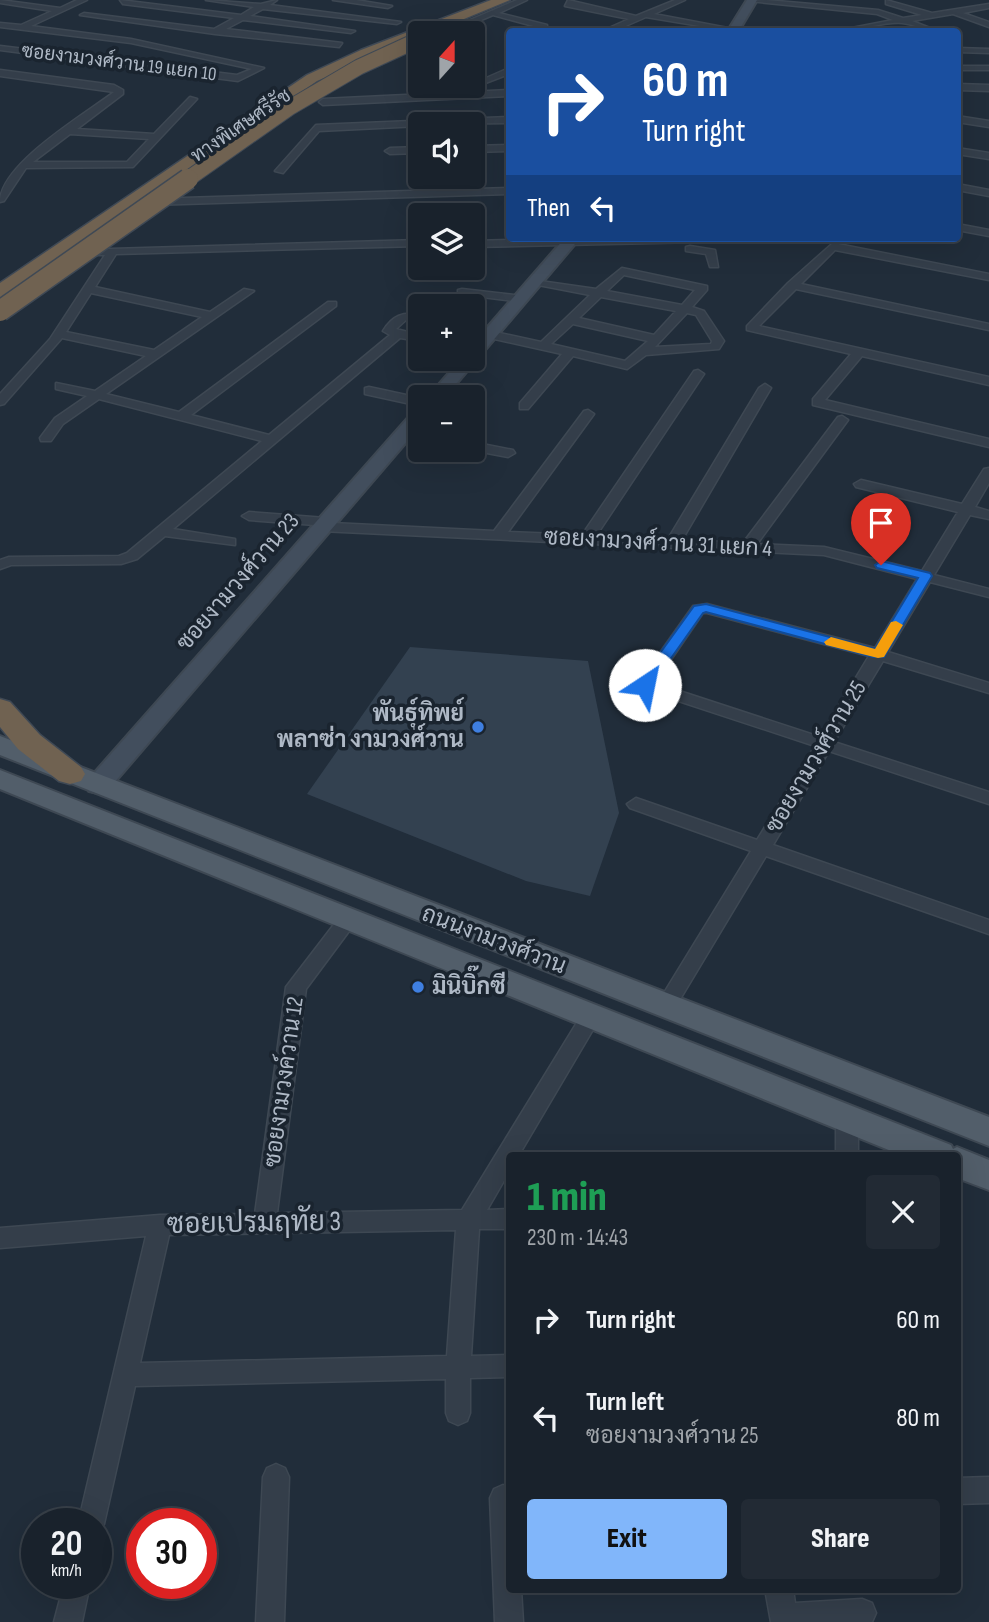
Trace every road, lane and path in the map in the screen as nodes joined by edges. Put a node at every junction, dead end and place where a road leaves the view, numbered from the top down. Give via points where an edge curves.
1 (83, 0) edge
2 (210, 0) edge
3 (273, 0) edge
4 (337, 0) edge
5 (503, 0) edge
6 (516, 0) edge
7 (523, 0) edge
8 (573, 0) edge
9 (681, 0) edge
10 (752, 0) edge
11 (0, 1) edge
12 (123, 2) dead end
13 (889, 2) edge
14 (655, 3) dead end
15 (668, 5) junction
16 (263, 6) junction
17 (388, 6) dead end
18 (989, 6) edge
19 (952, 8) junction
20 (61, 10) junction
21 (492, 13) junction
22 (83, 15) dead end
23 (646, 15) junction
24 (930, 16) junction
25 (241, 18) junction
26 (635, 18) junction
27 (905, 19) junction
28 (464, 21) edge
29 (473, 21) edge
30 (397, 22) dead end
31 (0, 25) edge
32 (989, 25) edge
33 (21, 28) junction
34 (542, 28) edge
35 (612, 28) edge
36 (717, 28) edge
37 (730, 28) edge
38 (857, 28) edge
39 (926, 28) edge
40 (220, 31) junction
41 (351, 31) dead end
42 (10, 34) dead end
43 (270, 37) junction
44 (339, 45) dead end
45 (264, 47) dead end
46 (408, 47) edge
47 (0, 48) edge
48 (961, 49) edge
49 (989, 51) edge
50 (149, 67) junction
51 (961, 68) edge
52 (989, 68) edge
53 (68, 70) dead end
54 (506, 72) edge
55 (0, 73) edge
56 (138, 74) dead end
57 (312, 78) junction
58 (51, 80) junction
59 (485, 80) edge
60 (126, 81) dead end
61 (961, 87) edge
62 (114, 88) junction
63 (989, 88) edge
64 (506, 93) edge
65 (485, 94) edge
66 (408, 98) edge
67 (193, 99) dead end
68 (323, 102) dead end
69 (506, 120) edge
70 (961, 120) edge
71 (989, 124) edge
72 (67, 131) junction
73 (156, 137) junction
74 (506, 148) edge
75 (485, 149) edge
76 (408, 150) edge
77 (390, 151) dead end
78 (961, 152) edge
79 (989, 156) edge
80 (23, 165) junction
81 (280, 171) dead end
82 (15, 175) junction
83 (0, 176) edge
84 (961, 188) edge
85 (506, 191) edge
86 (989, 193) edge
87 (0, 199) edge
88 (141, 208) junction
89 (961, 228) edge
90 (989, 233) edge
91 (522, 242) edge
92 (569, 242) edge
93 (680, 242) edge
94 (408, 243) edge
95 (485, 243) edge
96 (70, 252) junction
97 (112, 252) junction
98 (714, 265) dead end
99 (0, 275) edge
100 (989, 277) edge
101 (537, 282) junction
102 (792, 285) junction
103 (88, 289) junction
104 (248, 290) dead end
105 (0, 292) edge
106 (462, 292) dead end
107 (598, 293) junction
108 (522, 299) junction
109 (0, 301) edge
110 (332, 304) dead end
111 (0, 310) edge
112 (684, 311) junction
113 (408, 315) edge
114 (211, 316) junction
115 (571, 320) junction
116 (989, 327) edge
117 (0, 333) edge
118 (485, 333) edge
119 (58, 334) junction
120 (398, 334) junction
121 (492, 334) junction
122 (408, 336) edge
123 (657, 339) junction
124 (485, 342) edge
125 (543, 346) junction
126 (646, 351) junction
127 (570, 352) junction
128 (859, 352) junction
129 (155, 354) junction
130 (459, 371) edge
131 (698, 374) dead end
132 (989, 381) edge
133 (447, 385) edge
134 (61, 386) dead end
135 (765, 388) dead end
136 (369, 391) dead end
137 (95, 395) junction
138 (408, 399) edge
139 (0, 401) edge
140 (524, 406) dead end
141 (588, 414) dead end
142 (182, 416) junction
143 (842, 420) dead end
144 (46, 438) dead end
145 (271, 439) junction
146 (408, 439) edge
147 (989, 443) edge
148 (485, 449) edge
149 (508, 453) dead end
150 (989, 472) edge
151 (861, 484) dead end
152 (966, 509) junction
153 (989, 515) edge
154 (249, 516) dead end
155 (323, 524) junction
156 (160, 531) junction
157 (498, 535) junction
158 (587, 540) junction
159 (230, 542) dead end
160 (673, 543) junction
161 (747, 547) junction
162 (0, 565) edge
163 (926, 576) junction
164 (989, 593) edge
165 (878, 654) junction
166 (989, 688) edge
167 (0, 708) edge
168 (824, 744) junction
169 (0, 746) edge
170 (69, 774) junction
171 (0, 779) edge
172 (98, 785) junction
173 (989, 798) edge
174 (636, 804) dead end
175 (761, 847) junction
176 (349, 919) junction
177 (989, 927) edge
178 (666, 1006) junction
179 (591, 1016) junction
180 (847, 1118) junction
181 (989, 1132) edge
182 (509, 1152) edge
183 (847, 1152) edge
184 (932, 1152) edge
185 (506, 1158) edge
186 (961, 1164) edge
187 (989, 1175) edge
188 (506, 1219) edge
189 (265, 1221) junction
190 (468, 1221) junction
191 (160, 1225) junction
192 (0, 1238) edge
193 (506, 1366) edge
194 (458, 1368) junction
195 (126, 1375) junction
196 (458, 1413) dead end
197 (276, 1477) dead end
198 (989, 1490) edge
199 (961, 1491) edge
200 (503, 1498) dead end
201 (95, 1508) edge
202 (506, 1560) edge
203 (508, 1593) edge
204 (780, 1593) edge
205 (73, 1599) edge
206 (862, 1613) dead end
207 (785, 1619) edge
208 (68, 1622) edge
209 (270, 1622) edge
210 (509, 1622) edge

1 - 20 street
2 - 16 street
3 - 16 street
4 - 17 street
5 - 57 highway, ทางพิเศษศรีรัช via 366,52
6 - 28 highway
7 - 21 street
8 - 26 street via 568,4
9 - 15 street
10 - 27 street via 866,10
10 - 37 street
11 - 20 street
12 - 25 street
13 - 24 street
14 - 15 street
15 - 23 street
16 - 25 street
16 - 30 street
18 - 19 street
19 - 24 street
19 - 32 street
20 - 33 street
21 - 29 street
21 - 34 street
22 - 40 street
23 - 26 street
23 - 36 street
24 - 27 street
25 - 40 street
25 - 41 street
26 - 35 street
27 - 38 street
27 - 39 street
31 - 33 street
33 - 42 street
33 - 50 street, ซอยงามวงศ์วาน 19 แยก 10 via 131,41 260,68 238,78
40 - 43 street
43 - 44 street
43 - 45 street via 260,43
46 - 88 highway, ทางพิเศษศรีรัช, bridge via 320,88
47 - 50 street, ซอยงามวงศ์วาน 19 แยก 10
48 - 49 street
50 - 56 street
51 - 52 street
53 - 58 street
54 - 59 street
55 - 58 street
57 - 99 highway via 248,111
57 - 105 highway, ทางพิเศษศรีรัช
58 - 62 street
60 - 62 street
61 - 63 street
62 - 72 street via 120,92
64 - 65 street
66 - 68 street
67 - 73 street
69 - 81 street via 316,128
70 - 71 street
72 - 73 street
72 - 80 street
73 - 80 street via 130,165
74 - 75 street
76 - 77 street
78 - 79 street
80 - 82 street
82 - 83 street
82 - 87 street
84 - 86 street
85 - 88 street
88 - 96 street
88 - 111 highway, ทางพิเศษศรีรัช, bridge
88 - 117 highway, bridge via 107,248
89 - 90 street
91 - 95 street
92 - 101 street
93 - 98 street via 682,247 711,252
94 - 97 street
96 - 97 street
96 - 109 street
97 - 103 street
100 - 102 street via 832,246
101 - 107 street
101 - 108 street
102 - 116 street
102 - 128 street via 751,328
103 - 114 street
103 - 119 street
104 - 114 street
106 - 108 street
107 - 112 street
107 - 112 street via 626,270 703,288
107 - 115 street
108 - 121 street
110 - 142 street
112 - 123 street
112 - 126 street via 700,313 718,341 716,347
113 - 120 street via 393,322 389,331
114 - 129 street
115 - 123 street
115 - 125 street
118 - 121 street
119 - 129 street
119 - 139 street
120 - 122 street
120 - 145 street
121 - 124 street
121 - 125 street
123 - 126 street
125 - 127 street
126 - 127 street via 627,365
127 - 140 street
128 - 132 street
128 - 147 street via 817,402
129 - 137 street
130 - 133 street
131 - 158 street
134 - 137 street
135 - 160 street
136 - 138 street
137 - 142 street
137 - 144 street via 59,421
141 - 157 street
142 - 145 street
143 - 161 street
145 - 156 street
146 - 155 street, ซอยงามวงศ์วาน 23
148 - 149 street
150 - 152 street, ซอยงามวงศ์วาน 25
151 - 152 street
152 - 153 street
152 - 163 street, ซอยงามวงศ์วาน 25
154 - 155 street, ซอยงามวงศ์วาน 31 แยก 4
155 - 157 street, ซอยงามวงศ์วาน 31 แยก 4
155 - 172 street, ซอยงามวงศ์วาน 23
156 - 159 street
156 - 162 street via 127,559 9,561
157 - 158 street, ซอยงามวงศ์วาน 31 แยก 4
158 - 160 street, ซอยงามวงศ์วาน 31 แยก 4
160 - 161 street, ซอยงามวงศ์วาน 31 แยก 4
161 - 163 street, ซอยงามวงศ์วาน 31 แยก 4 via 824,551
163 - 164 street, ซอยงามวงศ์วาน 31 แยก 4
163 - 165 street, ซอยงามวงศ์วาน 25
165 - 166 street
165 - 168 street, ซอยงามวงศ์วาน 25
165 - 168 street via 706,608 698,609 645,682 647,688
167 - 170 highway via 29,742
168 - 173 street
168 - 175 street, ซอยงามวงศ์วาน 25
169 - 170 main road, ถนนงามวงศ์วาน
170 - 172 main road, ถนนงามวงศ์วาน
171 - 176 main road, ถนนงามวงศ์วาน
172 - 178 main road, ถนนงามวงศ์วาน
174 - 175 street
175 - 177 street
175 - 178 street, ซอยงามวงศ์วาน 25
176 - 179 main road, ถนนงามวงศ์วาน
176 - 189 street, ซอยงามวงค์วาน 12 via 296,987
178 - 181 main road, ถนนงามวงศ์วาน
179 - 180 main road, ถนนงามวงศ์วาน
179 - 182 street
180 - 183 street
180 - 184 main road, ถนนงามวงศ์วาน
185 - 190 street
186 - 187 main road
188 - 190 street, ซอยเปรมฤทัย 3
189 - 190 street, ซอยเปรมฤทัย 3
189 - 191 street, ซอยเปรมฤทัย 3
190 - 194 street
191 - 192 street, ซอยเปรมฤทัย 3
191 - 195 street
193 - 194 street
194 - 195 street
194 - 196 street
195 - 201 street
197 - 209 street
198 - 199 street
200 - 202 street
203 - 210 street
204 - 207 street
205 - 208 street
206 - 207 street

